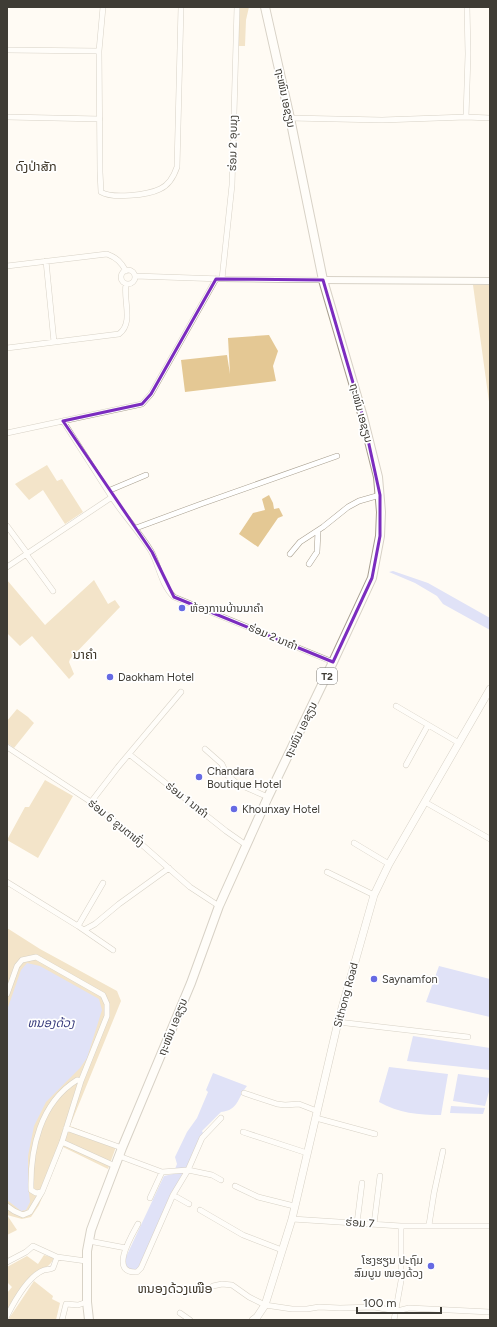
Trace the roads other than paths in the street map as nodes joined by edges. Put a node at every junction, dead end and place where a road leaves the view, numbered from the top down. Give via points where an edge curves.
1 (103, 7) edge
2 (181, 7) edge
3 (237, 7) edge
4 (265, 7) edge
5 (467, 7) edge
6 (7, 50) edge
7 (99, 51) junction
8 (7, 117) edge
9 (466, 117) junction
10 (290, 118) junction
11 (490, 118) edge
12 (100, 119) junction
13 (46, 261) junction
14 (7, 266) edge
15 (126, 271) junction
16 (135, 276) junction
17 (216, 279) junction
18 (222, 279) junction
19 (323, 280) junction
20 (490, 281) edge
21 (126, 284) junction
22 (54, 342) junction
23 (7, 348) edge
24 (63, 421) junction
25 (7, 434) edge
26 (337, 456) dead end
27 (146, 475) dead end
28 (108, 491) junction
29 (380, 495) junction
30 (112, 497) junction
31 (7, 526) edge
32 (136, 528) junction
33 (318, 531) junction
34 (27, 554) junction
35 (290, 554) dead end
36 (309, 564) dead end
37 (7, 566) edge
38 (54, 591) dead end
39 (333, 662) junction
40 (490, 689) edge
41 (181, 692) dead end
42 (396, 706) dead end
43 (428, 725) junction
44 (459, 743) junction
45 (7, 748) edge
46 (205, 749) dead end
47 (129, 754) junction
48 (406, 765) dead end
49 (268, 797) junction
50 (91, 802) junction
51 (424, 802) junction
52 (490, 839) edge
53 (354, 844) dead end
54 (246, 845) junction
55 (389, 864) junction
56 (169, 868) junction
57 (327, 872) dead end
58 (7, 882) edge
59 (103, 883) dead end
60 (374, 895) junction
61 (219, 906) junction
62 (78, 926) junction
63 (84, 930) junction
64 (113, 950) dead end
65 (7, 994) edge
66 (338, 1022) junction
67 (468, 1036) dead end
68 (81, 1080) junction
69 (244, 1093) dead end
70 (316, 1114) junction
71 (221, 1118) dead end
72 (66, 1128) junction
73 (243, 1132) dead end
74 (375, 1134) dead end
75 (62, 1142) junction
76 (443, 1151) dead end
77 (120, 1152) junction
78 (307, 1153) junction
79 (115, 1166) junction
80 (187, 1170) junction
81 (162, 1172) junction
82 (380, 1176) dead end
83 (221, 1180) dead end
84 (362, 1183) dead end
85 (235, 1186) dead end
86 (42, 1192) junction
87 (174, 1194) junction
88 (150, 1198) dead end
89 (189, 1204) dead end
90 (7, 1206) edge
91 (294, 1206) junction
92 (200, 1210) dead end
93 (292, 1219) junction
94 (357, 1223) junction
95 (138, 1224) dead end
96 (374, 1224) junction
97 (429, 1225) junction
98 (401, 1226) junction
99 (490, 1226) edge
100 (89, 1241) junction
101 (126, 1248) junction
102 (282, 1250) junction
103 (57, 1257) junction
104 (86, 1261) junction
105 (7, 1262) edge
106 (213, 1286) dead end
107 (87, 1302) junction
108 (265, 1305) junction
109 (397, 1311) junction
110 (490, 1312) edge
111 (180, 1313) dead end
112 (7, 1316) edge
113 (62, 1320) edge
114 (89, 1320) edge
115 (190, 1320) edge
116 (253, 1320) edge
117 (394, 1320) edge

1 - 7 street
2 - 12 street via 178,160 170,182 161,189 145,193 110,196 101,192
3 - 18 street, ຮ່ອມ 2 ອຸບມຸງ via 232,185
4 - 10 main road, ຖະໜົນ ເອຊຽນ / T2
5 - 9 street
6 - 7 street
7 - 12 street
8 - 12 street
9 - 10 street via 388,120
9 - 11 street
10 - 19 main road, ຖະໜົນ ເອຊຽນ / T2
13 - 14 street
13 - 15 street via 107,254 121,262
13 - 22 street
15 - 16 street via 132,272
15 - 21 street via 122,273 121,278
16 - 17 street
16 - 21 street via 132,282
17 - 18 street
17 - 24 street via 142,404
18 - 19 street
19 - 20 street
19 - 29 main road, ຖະໜົນ ເອຊຽນ / T2 via 363,417
21 - 22 street via 127,321 122,333
22 - 23 street
24 - 25 street
24 - 28 street, ຮ່ອມ 2 ນາຄຳ
26 - 32 street
27 - 28 street
28 - 30 street, ຮ່ອມ 2 ນາຄຳ
29 - 33 street via 353,504
29 - 39 main road, ຖະໜົນ ເອຊຽນ / T2 via 380,536 372,578
30 - 32 street, ຮ່ອມ 2 ນາຄຳ
30 - 34 street
31 - 34 street
32 - 39 street, ຮ່ອມ 2 ນາຄຳ via 152,552 167,588 174,597
33 - 35 street via 300,542
33 - 36 street via 317,552
34 - 37 street
34 - 38 street
39 - 49 main road, ຖະໜົນ ເອຊຽນ / T2
40 - 44 main road, Sithong Road
41 - 47 street
42 - 43 street
43 - 44 street
43 - 48 street
44 - 51 main road, Sithong Road
45 - 50 street, ຮ່ອມ 6 ຂູນຕາທົ່ງ
46 - 49 street via 222,764 227,775 238,784
47 - 50 street
47 - 54 street, ຮ່ອມ 1 ນາຄຳ
49 - 54 main road, ຖະໜົນ ເອຊຽນ / T2
50 - 56 street, ຮ່ອມ 6 ຂູນຕາທົ່ງ
51 - 52 street
51 - 55 main road, Sithong Road
53 - 55 street
54 - 61 main road, ຖະໜົນ ເອຊຽນ / T2
55 - 60 main road, Sithong Road
56 - 61 street, ຮ່ອມ 6 ຂູນຕາທົ່ງ via 190,887
56 - 63 street
57 - 60 street
58 - 62 street
59 - 62 street
60 - 66 main road, Sithong Road
61 - 77 main road, ຖະໜົນ ເອຊຽນ / T2 via 191,983
62 - 63 street
63 - 64 street
65 - 68 street via 17,966 22,960 36,957 103,996 107,1004 107,1016
66 - 67 street
66 - 70 main road, Sithong Road
68 - 72 street
68 - 86 street via 69,1085 57,1098 46,1113 37,1133 33,1149 31,1190 36,1193
69 - 70 street via 285,1106 299,1104
70 - 74 street
70 - 78 main road, Sithong Road
71 - 80 street via 205,1134
72 - 75 street
72 - 77 street
73 - 78 street
75 - 79 street
75 - 86 street
76 - 97 street
77 - 79 main road, ຖະໜົນ ເອຊຽນ / T2
77 - 81 street
78 - 91 main road, Sithong Road
79 - 100 main road, ຖະໜົນ ເອຊຽນ / T2
80 - 81 street
80 - 83 street via 212,1175
80 - 87 street
81 - 88 street
82 - 96 street
84 - 94 street
85 - 91 street via 258,1197
86 - 90 street via 30,1212 23,1215
87 - 89 street
87 - 101 street via 138,1272 131,1272 124,1267 122,1263
91 - 93 main road, Sithong Road
92 - 102 street via 243,1235
93 - 94 street, ຮ່ອມ 7
93 - 102 main road, Sithong Road
94 - 96 street, ຮ່ອມ 7
95 - 101 street
96 - 98 street, ຮ່ອມ 7
97 - 98 street, ຮ່ອມ 7
97 - 99 street, ຮ່ອມ 7
98 - 109 street via 401,1282
100 - 101 street
100 - 104 main road, ຖະໜົນ ເອຊຽນ / T2
102 - 108 main road, Sithong Road
103 - 104 street
103 - 105 street via 33,1246
103 - 112 street via 53,1268 32,1277
104 - 107 main road, ຖະໜົນ ເອຊຽນ / T2
106 - 108 street via 232,1285
107 - 113 street via 78,1306 66,1304
107 - 114 main road, ຖະໜົນ ເອຊຽນ / T2
108 - 109 street via 292,1309 374,1307
108 - 116 main road, Sithong Road
109 - 110 street via 409,1308
109 - 117 street
111 - 115 street

